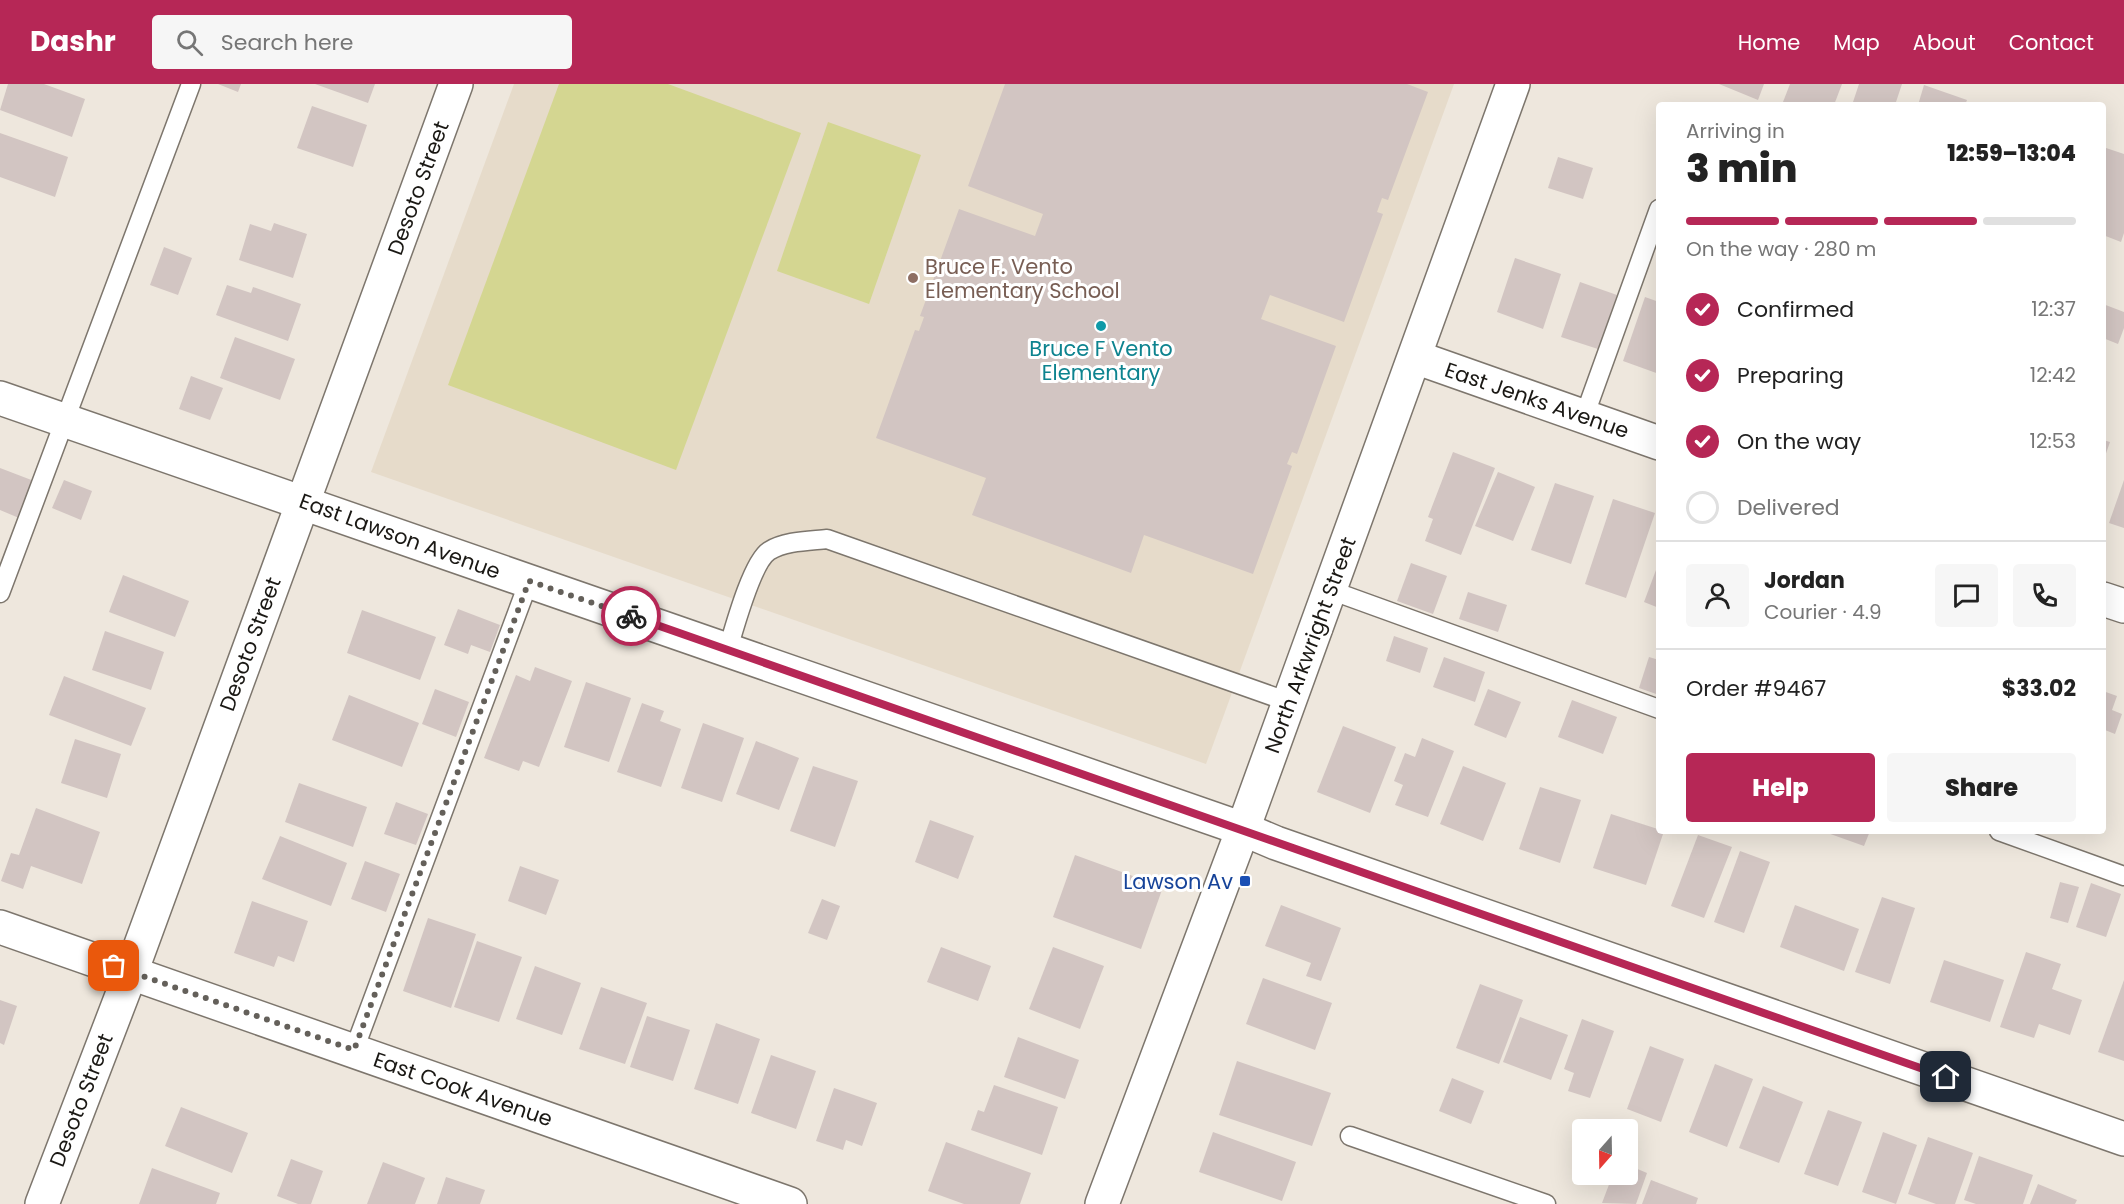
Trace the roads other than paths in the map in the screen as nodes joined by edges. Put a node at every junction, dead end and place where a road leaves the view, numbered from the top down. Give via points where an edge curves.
1 (191, 84) edge
2 (456, 84) edge
3 (1513, 84) edge
4 (1656, 217) edge
5 (1415, 357) junction
6 (0, 398) edge
7 (1584, 417) junction
8 (65, 420) junction
9 (1656, 442) edge
10 (303, 501) junction
11 (529, 581) junction
12 (1330, 590) junction
13 (0, 593) edge
14 (2106, 599) edge
15 (2124, 606) edge
16 (728, 649) junction
17 (1289, 702) junction
18 (1656, 708) edge
19 (1243, 829) junction
20 (2007, 834) edge
21 (2124, 876) edge
22 (0, 927) edge
23 (130, 972) junction
24 (354, 1050) junction
25 (1350, 1136) dead end
26 (2124, 1139) edge
27 (42, 1204) edge
28 (790, 1204) edge
29 (1102, 1204) edge
30 (1546, 1204) edge

1 - 8 lane
2 - 10 street, Desoto Street
3 - 5 street, North Arkwright Street
4 - 7 lane
5 - 7 street, East Jenks Avenue
5 - 12 street, North Arkwright Street
6 - 8 street, East Lawson Avenue
7 - 9 street, East Jenks Avenue
8 - 10 street, East Lawson Avenue
8 - 13 lane
10 - 11 street, East Lawson Avenue
10 - 23 street, Desoto Street
11 - 16 street, East Lawson Avenue
11 - 24 lane
12 - 17 street, North Arkwright Street
12 - 18 lane
14 - 15 street
16 - 17 lane via 753,575 767,552 793,542 827,539
16 - 19 street, East Lawson Avenue
17 - 19 street, North Arkwright Street
19 - 26 street, East Lawson Avenue
19 - 29 street, North Arkwright Street
20 - 21 lane
22 - 23 street, East Cook Avenue
23 - 24 street, East Cook Avenue
23 - 27 street, Desoto Street
24 - 28 street, East Cook Avenue
25 - 30 lane

